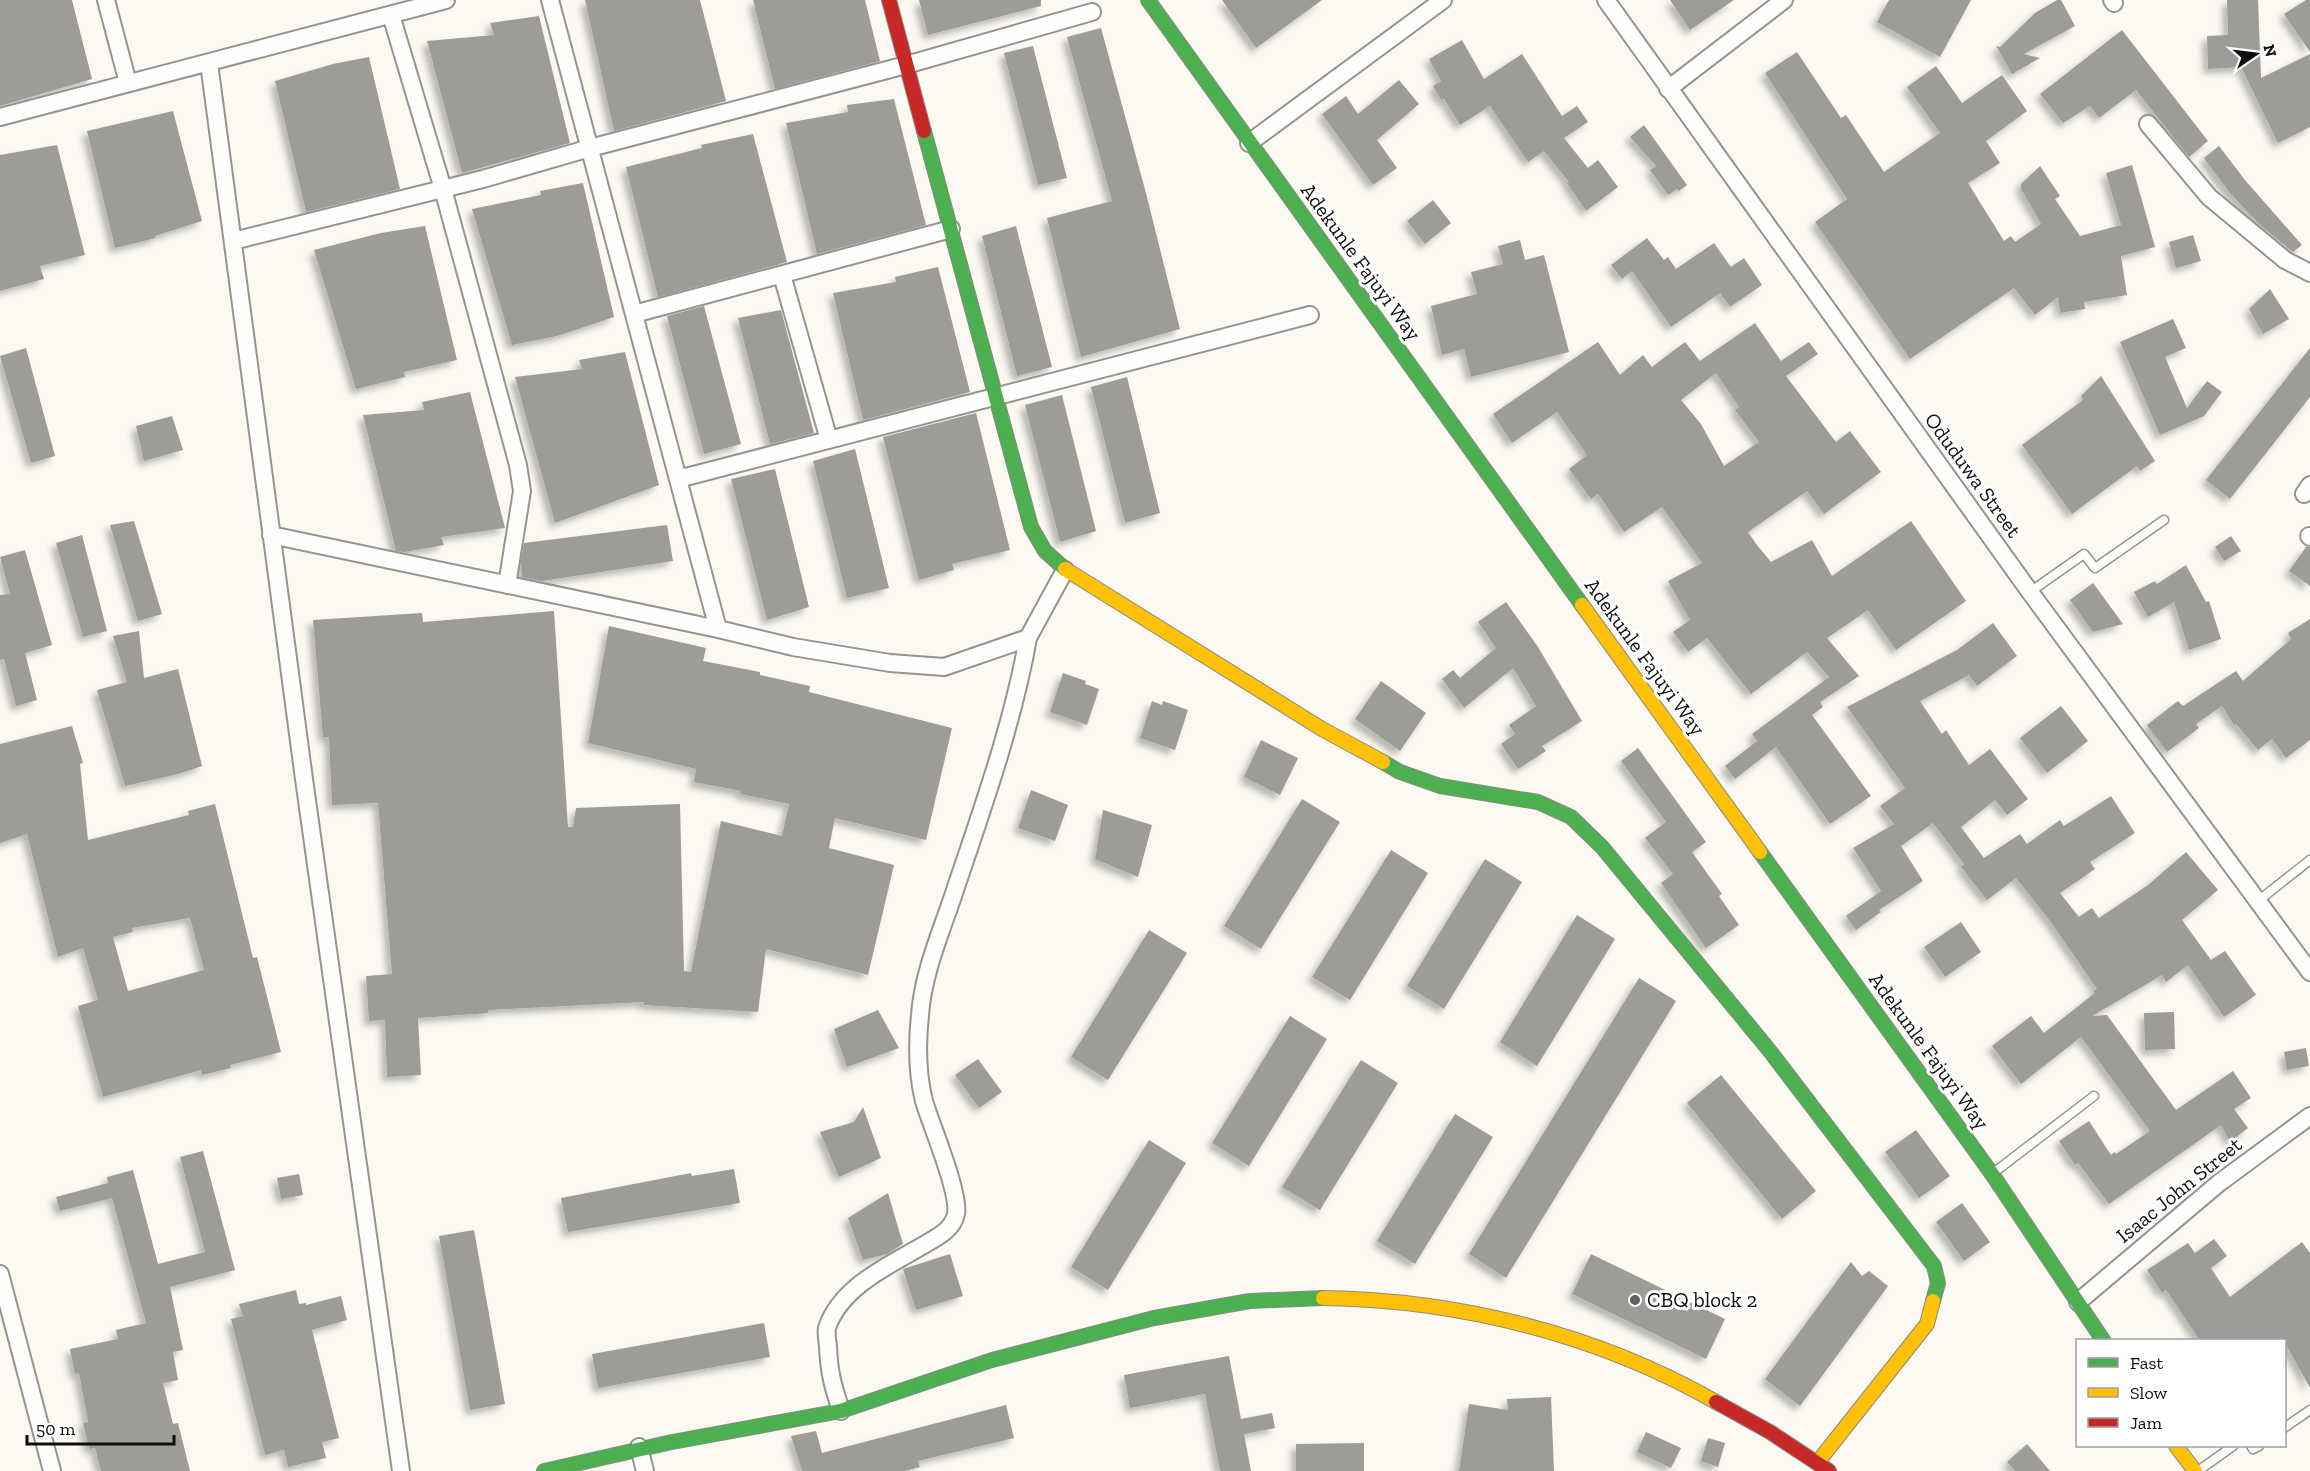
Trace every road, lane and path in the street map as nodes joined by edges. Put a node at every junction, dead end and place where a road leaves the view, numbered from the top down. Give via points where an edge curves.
1 (106, 0) edge
2 (446, 0) edge
3 (550, 0) edge
4 (889, 0) edge
5 (1148, 0) edge
6 (1443, 0) edge
7 (1606, 0) edge
8 (1784, 0) edge
9 (416, 4) edge
10 (1092, 12) dead end
11 (391, 15) junction
12 (209, 63) junction
13 (906, 65) junction
14 (128, 83) junction
15 (1668, 89) junction
16 (0, 117) edge
17 (2148, 124) dead end
18 (1249, 143) junction
19 (590, 148) junction
20 (443, 189) junction
21 (951, 229) junction
22 (233, 241) junction
23 (2310, 273) edge
24 (782, 275) junction
25 (634, 314) junction
26 (1310, 315) dead end
27 (996, 397) junction
28 (830, 440) junction
29 (678, 479) junction
30 (2164, 520) dead end
31 (271, 535) junction
32 (1065, 570) junction
33 (507, 585) junction
34 (2030, 592) junction
35 (718, 628) junction
36 (1028, 638) junction
37 (2310, 860) edge
38 (2258, 901) junction
39 (2310, 972) edge
40 (2094, 1096) dead end
41 (2310, 1116) edge
42 (1992, 1174) junction
43 (0, 1274) edge
44 (2078, 1302) junction
45 (2102, 1339) edge
46 (2310, 1410) edge
47 (842, 1411) junction
48 (2286, 1427) edge
49 (639, 1447) junction
50 (2177, 1447) edge
51 (2232, 1447) edge
52 (1823, 1467) edge
53 (52, 1471) edge
54 (401, 1471) edge
55 (543, 1471) edge
56 (645, 1471) edge
57 (2196, 1471) edge

1 - 14 street
2 - 9 street
3 - 19 street
4 - 13 street
5 - 18 street, Adekunle Fajuyi Way
6 - 18 street
7 - 15 street, Oduduwa Street
8 - 15 street
9 - 11 street
10 - 13 street
11 - 12 street
11 - 20 street
12 - 14 street
12 - 22 street
13 - 19 street
13 - 21 street
14 - 16 street
15 - 34 street, Oduduwa Street
17 - 23 street via 2209,197 2285,260
18 - 42 street, Adekunle Fajuyi Way
19 - 20 street
19 - 25 street
20 - 22 street
20 - 33 street via 518,465 522,491
21 - 24 street
21 - 27 street
22 - 31 street
24 - 25 street
24 - 28 street
25 - 29 street
26 - 27 street
27 - 28 street
27 - 32 street via 1031,527 1041,547
28 - 29 street
29 - 35 street
30 - 34 lane via 2095,568 2085,554
31 - 33 street
31 - 54 street
32 - 36 street
32 - 52 street via 1322,729 1400,772 1440,786 1538,802 1571,817 1637,888 1769,1050 1934,1266 1938,1283 1927,1324
33 - 35 street
34 - 38 street, Oduduwa Street
35 - 36 street via 793,647 890,663 944,667
36 - 47 street via 1020,684 927,973 920,1013 918,1057 924,1099 948,1173 956,1214 948,1230 877,1272 840,1306 827,1329 829,1375
37 - 38 lane
38 - 39 street, Oduduwa Street
40 - 42 lane
41 - 44 street, Isaac John Street via 2220,1183
42 - 44 street, Adekunle Fajuyi Way
43 - 53 street
44 - 45 street, Adekunle Fajuyi Way
46 - 48 lane
47 - 49 street
47 - 52 street via 975,1365 1106,1329 1239,1303 1362,1298 1480,1313 1548,1329 1668,1377 1726,1406
49 - 55 street
49 - 56 street
50 - 57 street
51 - 57 lane

